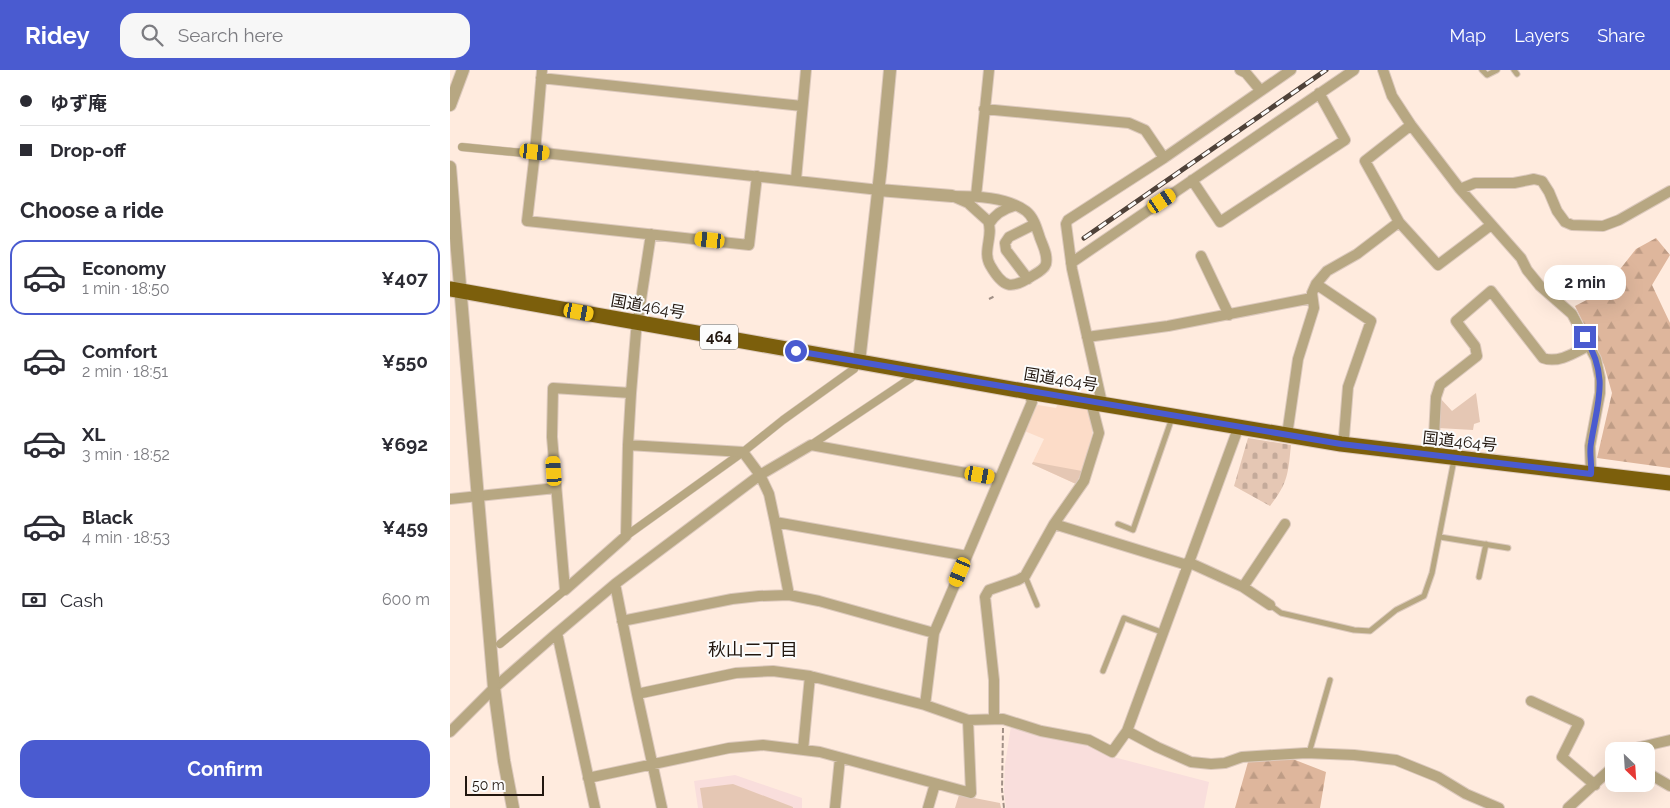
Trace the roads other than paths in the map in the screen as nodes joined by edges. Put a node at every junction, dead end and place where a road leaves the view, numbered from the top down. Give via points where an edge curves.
1 (462, 70) edge
2 (806, 70) edge
3 (890, 70) edge
4 (989, 70) edge
5 (1240, 70) edge
6 (1291, 70) edge
7 (1354, 70) edge
8 (1383, 70) edge
9 (1482, 70) edge
10 (1497, 70) edge
11 (542, 74) edge
12 (1261, 91) junction
13 (1320, 93) junction
14 (450, 105) edge
15 (802, 106) junction
16 (984, 109) junction
17 (1411, 125) junction
18 (462, 147) dead end
19 (534, 153) junction
20 (1164, 158) junction
21 (450, 167) edge
22 (756, 176) junction
23 (796, 179) junction
24 (1192, 180) junction
25 (1460, 189) junction
26 (879, 190) junction
27 (1670, 192) edge
28 (952, 196) junction
29 (976, 196) junction
30 (1014, 206) junction
31 (1399, 222) junction
32 (989, 224) junction
33 (1036, 224) junction
34 (1492, 225) junction
35 (652, 234) junction
36 (1202, 256) dead end
37 (1071, 263) junction
38 (1028, 279) junction
39 (1316, 284) junction
40 (455, 290) edge
41 (1312, 298) junction
42 (1229, 315) junction
43 (637, 322) junction
44 (1087, 337) junction
45 (1590, 345) junction
46 (857, 365) junction
47 (911, 378) dead end
48 (1029, 392) junction
49 (632, 393) junction
50 (1096, 402) junction
51 (1172, 415) junction
52 (1239, 426) junction
53 (1287, 435) junction
54 (1341, 444) junction
55 (628, 445) junction
56 (811, 445) junction
57 (743, 452) junction
58 (1433, 456) junction
59 (1454, 458) junction
60 (1591, 474) junction
61 (760, 475) junction
62 (999, 479) junction
63 (1670, 483) edge
64 (556, 488) junction
65 (477, 496) junction
66 (450, 499) edge
67 (775, 522) junction
68 (1054, 524) junction
69 (1118, 524) dead end
70 (1285, 524) dead end
71 (626, 536) junction
72 (1440, 537) junction
73 (1486, 544) junction
74 (1508, 548) dead end
75 (967, 556) junction
76 (1188, 564) junction
77 (1025, 576) junction
78 (1479, 577) dead end
79 (615, 584) junction
80 (1243, 587) junction
81 (564, 590) junction
82 (789, 595) junction
83 (1037, 605) dead end
84 (1270, 605) joint
85 (622, 621) junction
86 (557, 633) junction
87 (934, 633) junction
88 (1164, 633) junction
89 (500, 644) dead end
90 (1103, 671) dead end
91 (810, 676) junction
92 (1330, 680) dead end
93 (494, 688) junction
94 (637, 694) junction
95 (1531, 701) dead end
96 (925, 705) junction
97 (998, 719) junction
98 (968, 720) junction
99 (1127, 731) junction
100 (450, 732) edge
101 (1670, 740) edge
102 (1655, 744) edge
103 (803, 750) junction
104 (1309, 753) junction
105 (840, 758) junction
106 (652, 765) junction
107 (1605, 775) edge
108 (1655, 777) edge
109 (588, 778) junction
110 (935, 784) junction
111 (1595, 784) junction
112 (1670, 786) edge
113 (513, 808) edge
114 (595, 808) edge
115 (662, 808) edge
116 (835, 808) edge
117 (928, 808) edge
118 (1499, 808) edge
119 (1568, 808) edge

1 - 14 street
2 - 15 street
3 - 26 street
4 - 16 street
5 - 12 street
6 - 12 street
7 - 13 street
8 - 17 street via 1392,96
9 - 10 lane via 1488,75
11 - 15 street
11 - 19 street
12 - 20 street
13 - 24 street
13 - 24 street via 1345,140 1220,222
15 - 23 street
16 - 20 street via 1139,126
16 - 29 street
17 - 25 street
17 - 31 street via 1366,162
18 - 19 street
19 - 22 street
19 - 35 street via 527,220
20 - 37 street via 1068,220 1066,235
21 - 40 street
22 - 23 street
22 - 35 street via 749,245
23 - 26 street
24 - 37 street
25 - 27 street via 1475,183 1514,183 1534,179 1542,182 1565,222 1603,226
25 - 34 street
26 - 28 street
26 - 46 street
28 - 29 street
28 - 32 street via 968,203
29 - 30 street
30 - 32 street via 998,213
30 - 33 street via 1026,212
31 - 34 street via 1438,266
31 - 39 street via 1357,254 1327,271
32 - 38 street via 987,256 990,266 1001,280 1010,285 1016,286
33 - 38 street via 1046,262
33 - 38 street via 1009,237 1004,243
34 - 45 street via 1540,286 1572,314
35 - 43 street
36 - 42 street
37 - 44 street
39 - 41 street
39 - 54 street via 1371,321 1348,387
40 - 43 highway, 国道464号 / 464
40 - 65 street
41 - 42 street
41 - 53 street via 1314,308 1298,358
42 - 44 street
43 - 46 highway, 国道464号 / 464
43 - 49 street
44 - 50 street
45 - 58 street via 1561,358 1550,361 1543,358 1491,291 1456,321 1475,346 1477,356 1440,385 1436,397
45 - 60 street via 1600,378 1590,446
46 - 48 highway, 国道464号 / 464
46 - 57 street
47 - 56 street
48 - 50 highway, 国道464号 / 464
48 - 62 street via 1032,402
49 - 55 street
49 - 64 street via 553,388
50 - 51 highway, 国道464号 / 464
50 - 68 street via 1099,433 1093,456 1084,481
51 - 52 highway, 国道464号 / 464
51 - 69 lane via 1133,530
52 - 53 highway, 国道464号 / 464
52 - 76 street
53 - 54 highway, 国道464号 / 464
54 - 58 highway, 国道464号 / 464
55 - 57 street
55 - 71 street
56 - 61 street
56 - 62 street
57 - 61 street
57 - 71 street
58 - 59 highway, 国道464号 / 464
59 - 60 highway, 国道464号 / 464
59 - 72 lane
60 - 63 highway, 国道464号 / 464
61 - 67 street via 769,494
61 - 79 street
62 - 75 street
64 - 65 street
64 - 81 street
65 - 66 street
65 - 93 street
67 - 75 street
67 - 82 street
68 - 76 street
68 - 77 street
70 - 80 street
71 - 81 street
72 - 73 lane
72 - 84 lane via 1424,596 1396,610 1370,630 1354,630 1281,614
73 - 74 lane
73 - 78 lane
75 - 87 street
76 - 80 street
76 - 88 street
77 - 83 lane
77 - 97 street via 989,590 985,597
79 - 85 street
79 - 86 street
80 - 84 street
81 - 89 street
82 - 85 street via 732,599
82 - 87 street
85 - 94 street
86 - 93 street
86 - 109 street
87 - 96 street
88 - 90 lane via 1124,618
88 - 99 street
91 - 94 street via 773,671 736,673
91 - 96 street
91 - 103 street
92 - 104 lane
93 - 100 street
93 - 113 street
94 - 106 street
95 - 111 street via 1579,723 1562,757
96 - 98 street
97 - 98 street
97 - 99 street via 1089,740 1112,752
98 - 110 street via 971,793
99 - 104 street via 1190,762 1225,763 1242,757
101 - 102 street
103 - 105 street
103 - 106 street via 763,745 729,748
104 - 118 street via 1396,760
105 - 110 street
105 - 116 street
106 - 109 street
106 - 115 street
107 - 111 street
108 - 112 street
109 - 114 street
110 - 117 street
111 - 119 street

